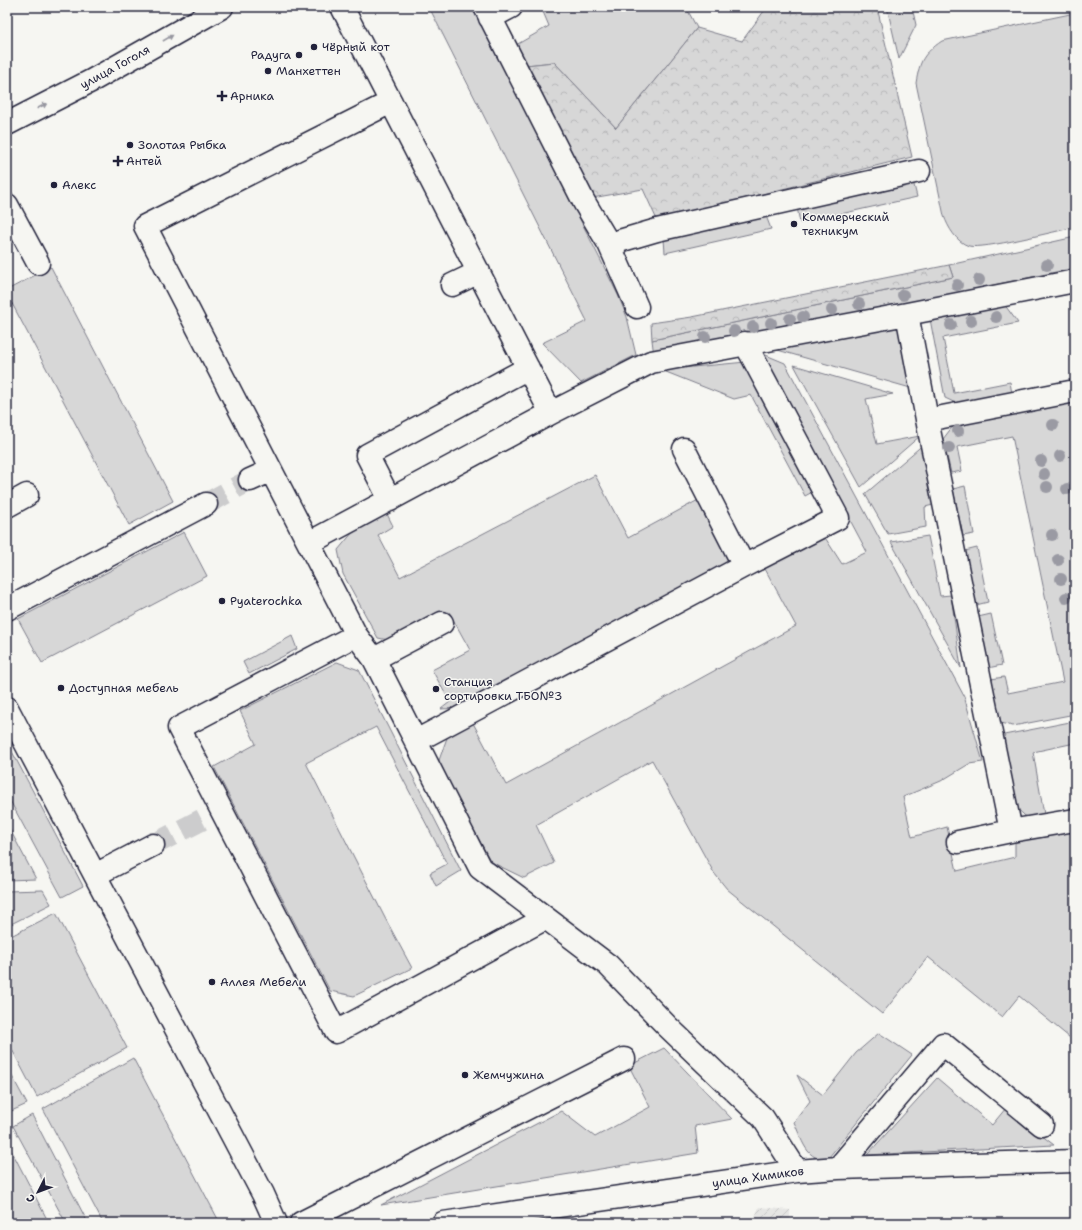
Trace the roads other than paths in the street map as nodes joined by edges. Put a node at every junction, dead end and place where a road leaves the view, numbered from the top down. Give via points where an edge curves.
1 (222, 7) edge
2 (342, 7) edge
3 (511, 7) edge
4 (488, 12) edge
5 (391, 102) junction
6 (9, 120) edge
7 (919, 171) dead end
8 (7, 205) edge
9 (609, 244) junction
10 (38, 263) dead end
11 (479, 272) junction
12 (1075, 280) edge
13 (452, 285) dead end
14 (637, 307) dead end
15 (907, 314) junction
16 (744, 343) junction
17 (528, 368) junction
18 (1075, 391) edge
19 (551, 413) junction
20 (927, 420) junction
21 (684, 448) dead end
22 (270, 471) junction
23 (250, 480) tunnel mouth
24 (28, 495) dead end
25 (390, 500) junction
26 (206, 504) tunnel mouth
27 (7, 506) edge
28 (309, 543) junction
29 (744, 566) junction
30 (7, 609) edge
31 (442, 623) dead end
32 (356, 635) junction
33 (374, 659) junction
34 (7, 708) edge
35 (416, 741) junction
36 (1075, 820) edge
37 (1011, 831) junction
38 (958, 842) dead end
39 (153, 845) tunnel mouth
40 (95, 875) junction
41 (546, 918) junction
42 (624, 1059) dead end
43 (1042, 1125) dead end
44 (1075, 1161) edge
45 (838, 1168) junction
46 (797, 1171) junction
47 (276, 1223) edge
48 (302, 1223) edge
49 (444, 1223) edge

6 -> 1 street, улица Гоголя via 91,82
2 - 5 street
3 - 4 street
4 - 9 street via 584,202
5 - 11 street
5 - 22 street via 145,226
7 - 9 street via 657,230
8 - 10 street
9 - 14 street
11 - 13 street
11 - 17 street
12 - 15 street
15 - 16 street
15 - 20 street
16 - 19 street via 651,362
16 - 29 street via 838,518
17 - 19 street
17 - 25 street via 367,455
18 - 20 street
19 - 25 street
20 - 37 street
21 - 29 street
22 - 23 street
22 - 28 street
24 - 27 street
25 - 28 street
26 - 30 street
28 - 32 street
29 - 35 street
31 - 33 street
32 - 33 street
32 - 41 street via 179,728 213,815 336,1032
33 - 35 street
34 - 40 street
35 - 41 street via 480,868
36 - 37 street
37 - 38 street
39 - 40 street
40 - 47 street
41 - 46 street via 608,965 763,1118
42 - 48 street
43 - 45 street via 943,1044
44 - 45 street, улица Химиков
45 - 46 street, улица Химиков
46 - 49 street, улица Химиков

